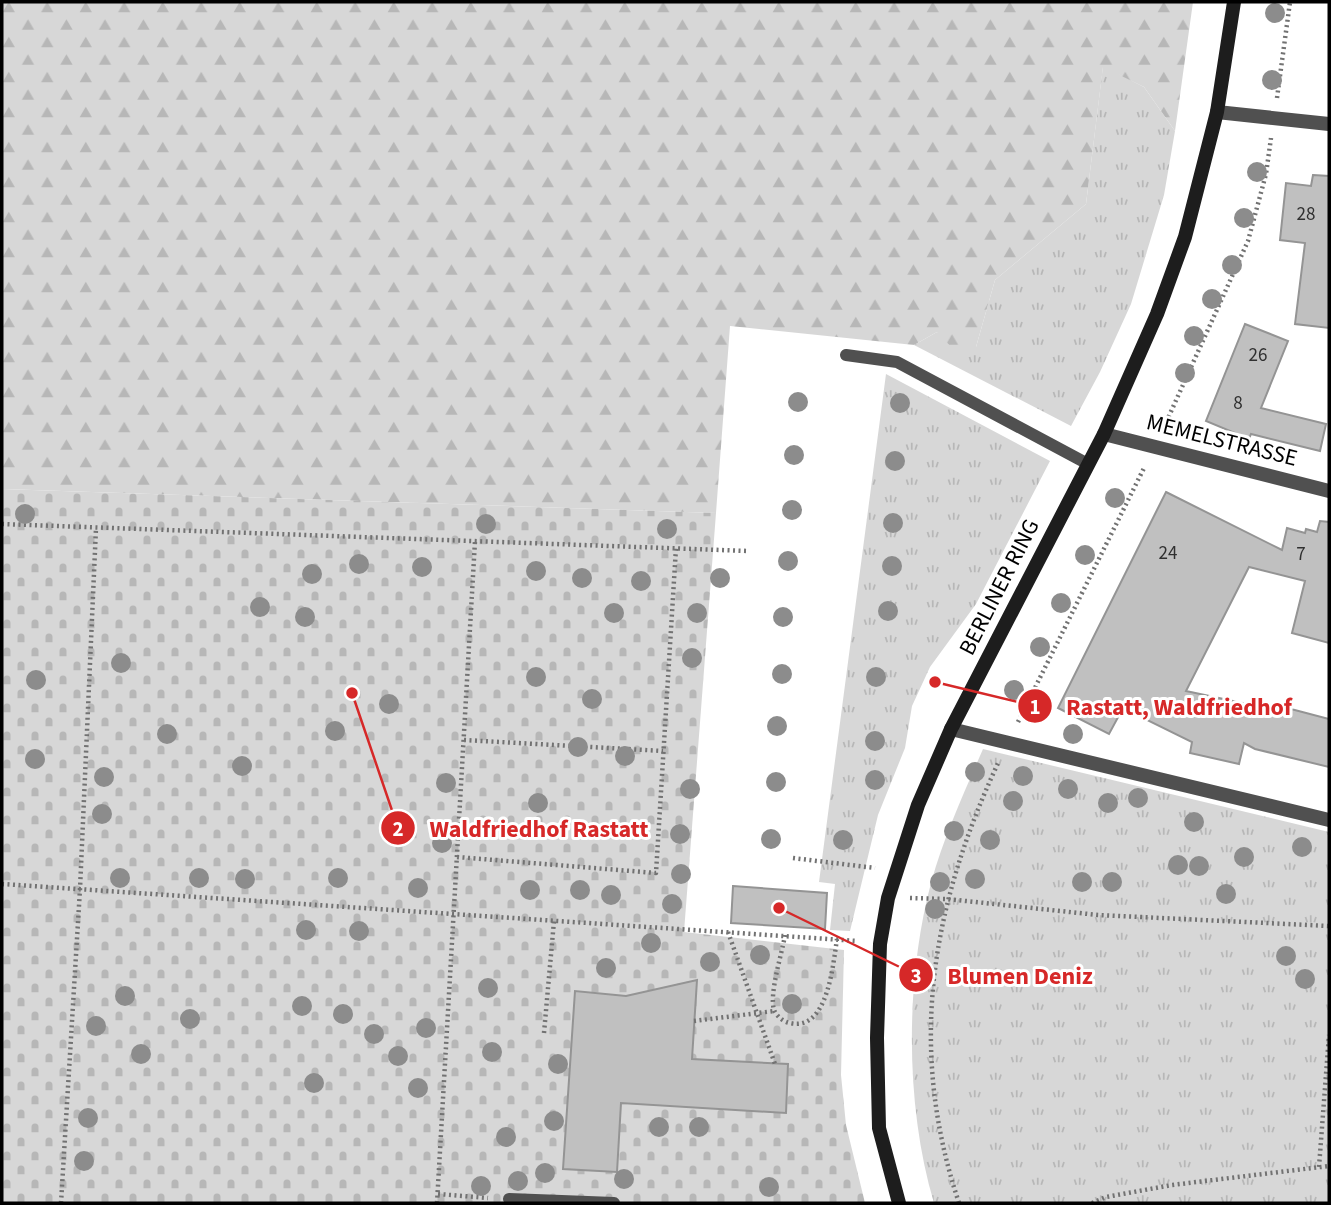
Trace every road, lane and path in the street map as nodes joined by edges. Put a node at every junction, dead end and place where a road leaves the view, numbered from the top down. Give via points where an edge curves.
1 (1234, 2) edge
2 (1290, 2) edge
3 (1217, 112) junction
4 (1274, 118) junction
5 (1329, 124) edge
6 (846, 355) dead end
7 (1104, 434) junction
8 (1155, 447) junction
9 (1088, 464) junction
10 (1329, 491) edge
11 (2, 524) edge
12 (96, 528) junction
13 (475, 541) junction
14 (676, 548) junction
15 (748, 551) dead end
16 (951, 729) junction
17 (464, 740) junction
18 (1008, 742) junction
19 (663, 751) junction
20 (1329, 820) edge
21 (457, 857) junction
22 (793, 858) dead end
23 (896, 870) junction
24 (2, 884) edge
25 (80, 890) junction
26 (888, 898) junction
27 (947, 899) junction
28 (454, 914) junction
29 (554, 921) junction
30 (1329, 926) edge
31 (728, 932) junction
32 (785, 935) junction
33 (775, 1011) junction
34 (758, 1013) junction
35 (694, 1021) dead end
36 (544, 1032) dead end
37 (1329, 1035) edge
38 (775, 1064) dead end
39 (1329, 1166) edge
40 (1319, 1167) junction
41 (438, 1194) junction
42 (509, 1199) joint
43 (61, 1203) edge
44 (438, 1203) edge
45 (614, 1203) edge
46 (899, 1203) edge
47 (959, 1203) edge
48 (1091, 1203) edge

1 - 3 street, BERLINER RING
2 - 4 path
3 - 4 street
3 - 7 street, BERLINER RING via 1185,237
4 - 5 street
4 - 8 path via 1266,174 1248,241
6 - 9 lane via 897,362
7 - 8 street, MEMELSTRASSE
7 - 9 street, BERLINER RING
8 - 10 street, MEMELSTRASSE
8 - 18 path
9 - 16 street, BERLINER RING
11 - 12 path
12 - 13 path
12 - 25 path
13 - 14 path
13 - 17 path
14 - 15 path
14 - 19 path
16 - 18 street
16 - 23 street, BERLINER RING
17 - 19 path
17 - 21 path
18 - 20 street
18 - 27 path via 966,838
19 - 21 path via 656,873
21 - 28 path
22 - 23 path
23 - 26 street, BERLINER RING
24 - 25 path
25 - 28 path
25 - 43 path
26 - 27 path
26 - 46 street, BERLINER RING via 880,957 879,1128
27 - 30 path via 1098,915
27 - 47 path via 933,973 933,1091
28 - 29 path
28 - 41 path
29 - 31 path
29 - 36 path
31 - 32 path
31 - 34 path
32 - 33 path
32 - 33 path via 837,939 830,980 812,1020 798,1025 784,1022
33 - 34 path
34 - 35 path
34 - 38 path
37 - 40 path
39 - 40 path
40 - 48 path via 1172,1185
41 - 42 path
41 - 44 path
42 - 45 lane

